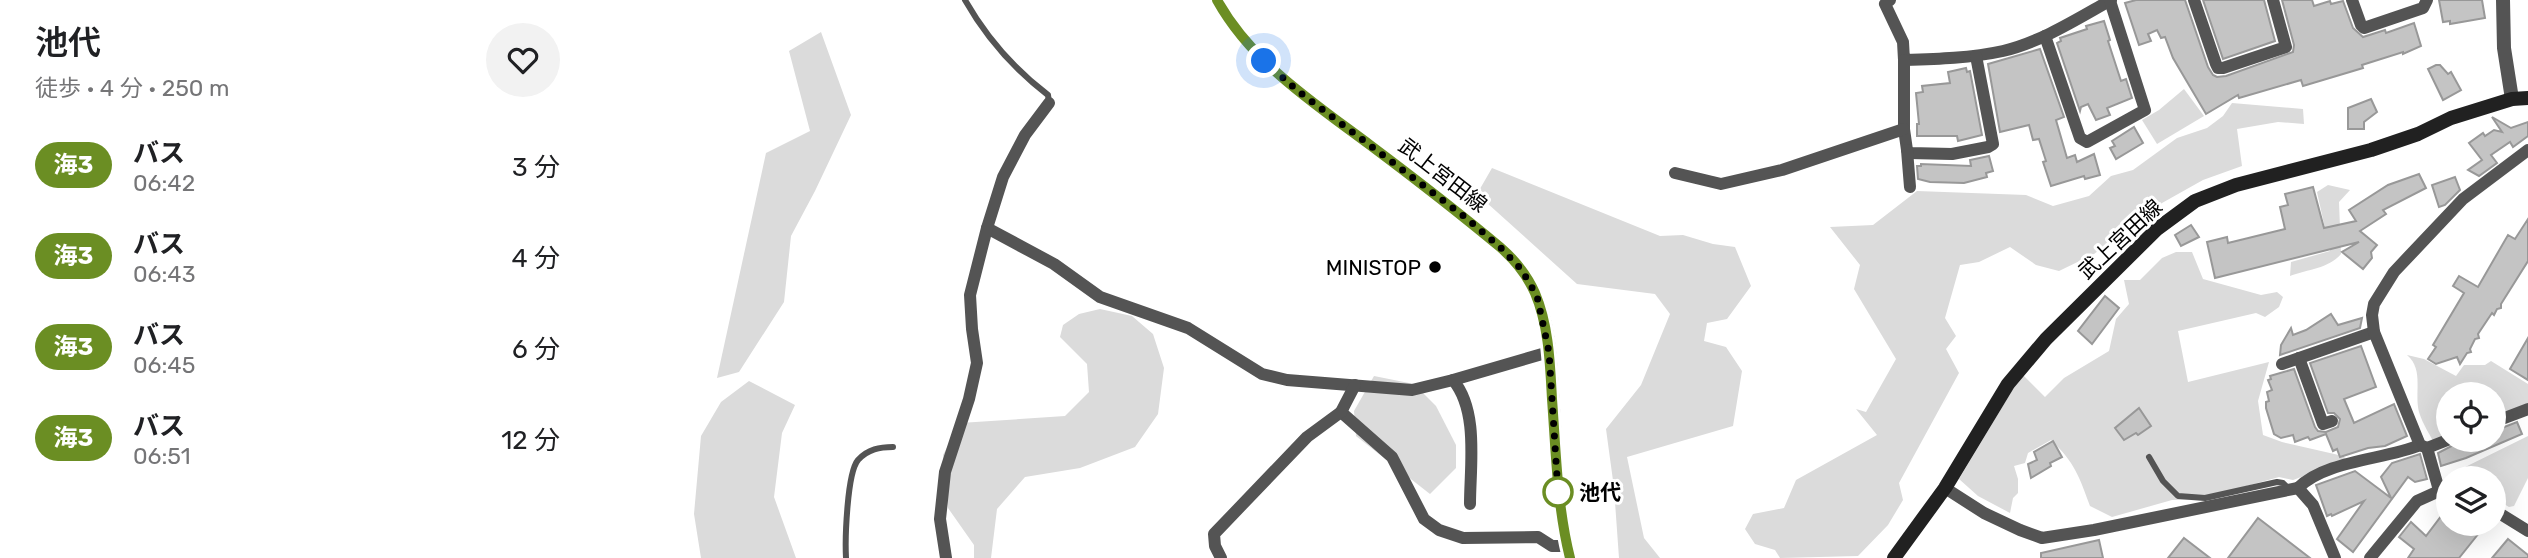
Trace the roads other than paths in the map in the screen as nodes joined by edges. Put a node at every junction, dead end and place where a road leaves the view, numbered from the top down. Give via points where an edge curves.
1 (965, 0) edge
2 (1217, 0) edge
3 (1890, 0) edge
4 (2111, 0) edge
5 (2194, 0) edge
6 (2273, 0) edge
7 (2352, 0) edge
8 (2427, 0) edge
9 (2503, 0) edge
10 (2045, 36) junction
11 (1976, 56) junction
12 (1905, 60) junction
13 (2528, 98) edge
14 (2512, 99) junction
15 (1049, 103) joint
16 (1904, 128) junction
17 (1907, 150) junction
18 (2528, 150) edge
19 (1675, 173) dead end
20 (1910, 187) dead end
21 (987, 228) junction
22 (2374, 331) junction
23 (1549, 352) junction
24 (2299, 358) junction
25 (2282, 364) dead end
26 (1453, 380) junction
27 (1355, 384) junction
28 (2528, 409) edge
29 (1341, 412) junction
30 (2506, 417) edge
31 (2332, 421) dead end
32 (2436, 443) edge
33 (893, 447) dead end
34 (2423, 447) junction
35 (2149, 457) dead end
36 (2436, 472) edge
37 (1945, 488) junction
38 (2294, 489) junction
39 (2436, 492) edge
40 (1470, 504) dead end
41 (2506, 517) edge
42 (2528, 531) edge
43 (1568, 552) edge
44 (845, 558) edge
45 (946, 558) edge
46 (1221, 558) edge
47 (1894, 558) edge
48 (2335, 558) edge
49 (2370, 558) edge

1 - 15 lane via 1016,69 1048,95
2 - 23 main road, 武上宮田線 via 1243,40 1298,91 1512,257 1537,296
3 - 12 street via 1885,4 1903,42
4 - 10 street
4 - 10 street via 2145,110 2119,127 2087,142 2080,138
5 - 6 street via 2218,68 2286,47
7 - 8 street via 2364,28 2423,8
9 - 14 street
10 - 11 street
11 - 12 street
11 - 17 street via 1993,144 1952,154
12 - 16 street
13 - 14 main road, 武上宮田線
14 - 37 main road, 武上宮田線 via 2371,150 2236,185 2195,201 2157,229 2046,340 2008,384
15 - 21 street via 1003,177
16 - 17 street
16 - 19 street via 1782,170 1721,184
17 - 20 street
18 - 22 street via 2463,199 2394,272 2374,304
21 - 27 street via 1054,264 1100,297 1188,328 1262,374
21 - 45 street via 971,295 977,363 945,472 940,519
22 - 24 street
22 - 34 street
23 - 26 street
23 - 43 main road, 武上宮田線 via 1558,488
24 - 25 street
24 - 31 street via 2312,413 2323,424
26 - 27 street via 1412,390
26 - 40 street via 1463,392 1470,424
27 - 29 street
28 - 30 street
29 - 43 street via 1392,457 1424,519 1439,530 1463,538 1538,537
29 - 46 street via 1307,437 1214,534
32 - 34 street
33 - 44 lane via 878,447 856,462
34 - 36 street
34 - 38 street via 2336,468
35 - 38 lane via 2178,496 2205,498 2277,482
37 - 38 street via 1984,513 2042,538
37 - 47 main road, 武上宮田線
38 - 48 street via 2313,505
39 - 49 street via 2417,501
41 - 42 street

